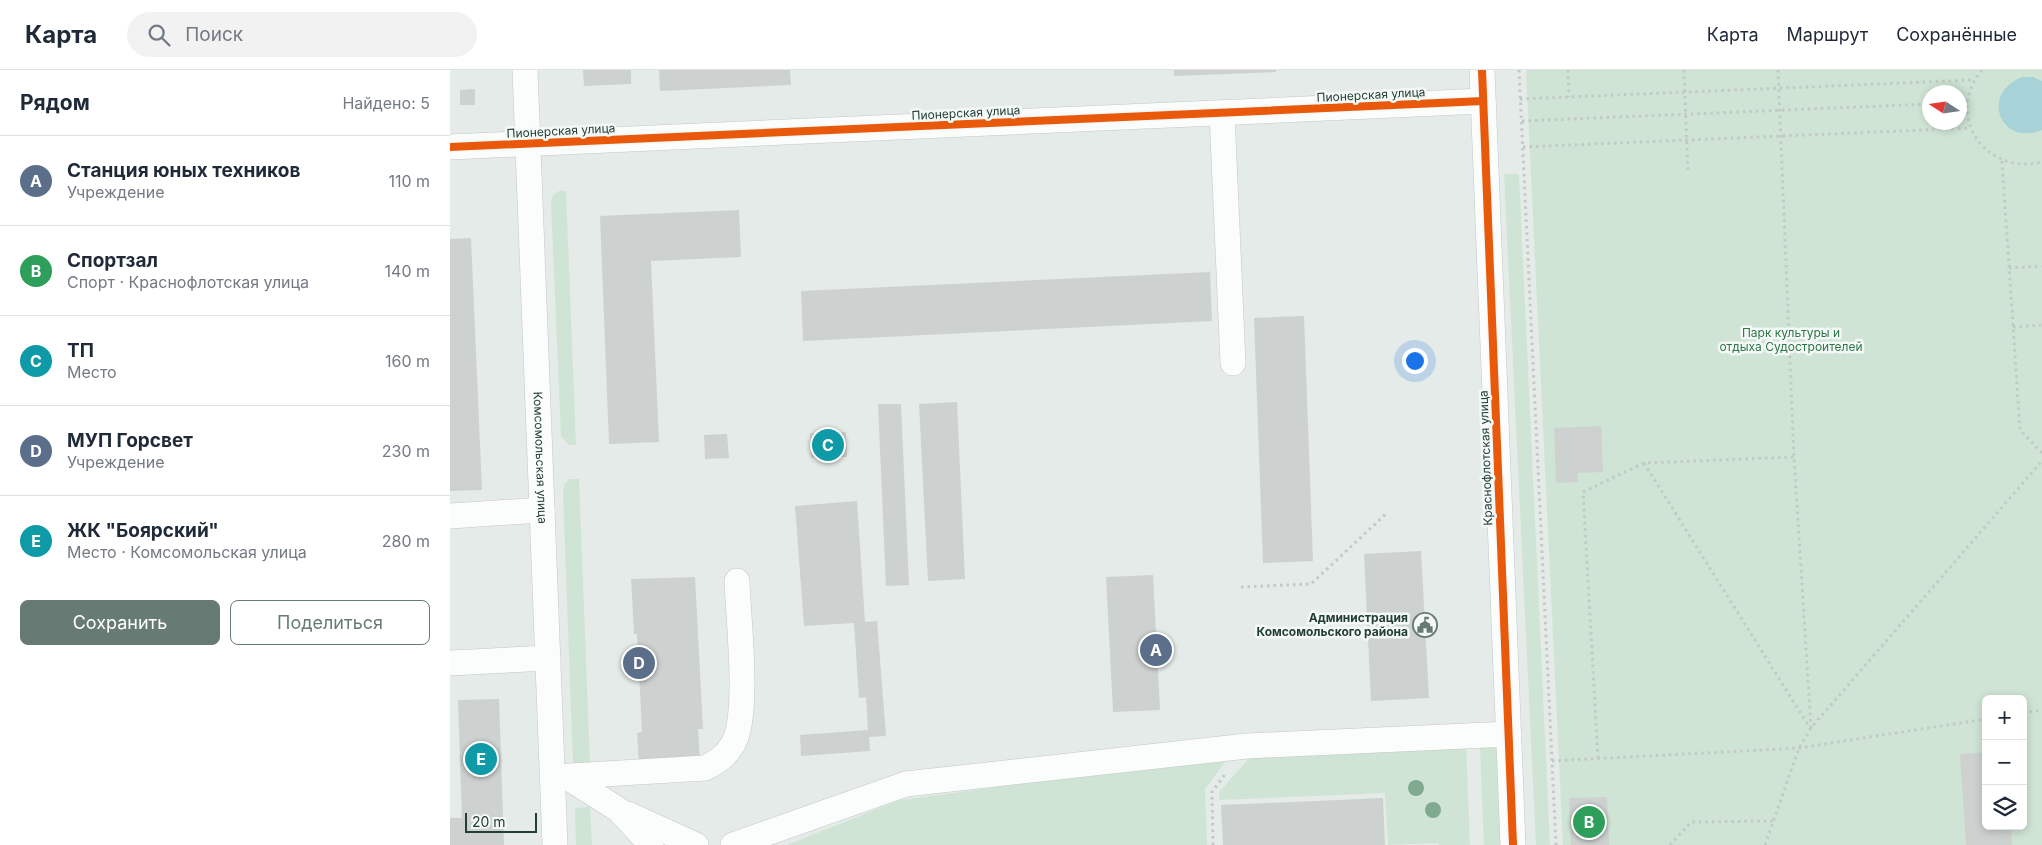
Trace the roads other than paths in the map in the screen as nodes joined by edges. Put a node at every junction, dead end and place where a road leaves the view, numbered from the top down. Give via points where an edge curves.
1 (525, 70) edge
2 (1482, 70) edge
3 (1483, 101) junction
4 (1222, 113) junction
5 (528, 144) junction
6 (450, 147) edge
7 (1233, 363) dead end
8 (542, 510) junction
9 (450, 516) edge
10 (737, 581) dead end
11 (548, 658) junction
12 (450, 663) edge
13 (1509, 734) junction
14 (560, 777) junction
15 (619, 810) junction
16 (555, 845) edge
17 (651, 845) edge
18 (696, 845) edge
19 (733, 845) edge
20 (1513, 845) edge

1 - 5 street, Комсомольская улица
2 - 3 street, Краснофлотская улица
3 - 4 street, Пионерская улица
3 - 13 street, Краснофлотская улица
4 - 5 street, Пионерская улица
4 - 7 street
5 - 6 street, Пионерская улица
5 - 8 street, Комсомольская улица
8 - 9 street
8 - 11 street, Комсомольская улица
10 - 14 street via 742,701 739,731 733,745 720,760 705,768
11 - 12 street
11 - 14 street, Комсомольская улица
13 - 19 street via 1247,746 906,784
13 - 20 street, Краснофлотская улица
14 - 15 street
14 - 16 street, Комсомольская улица
15 - 17 street
15 - 18 street

